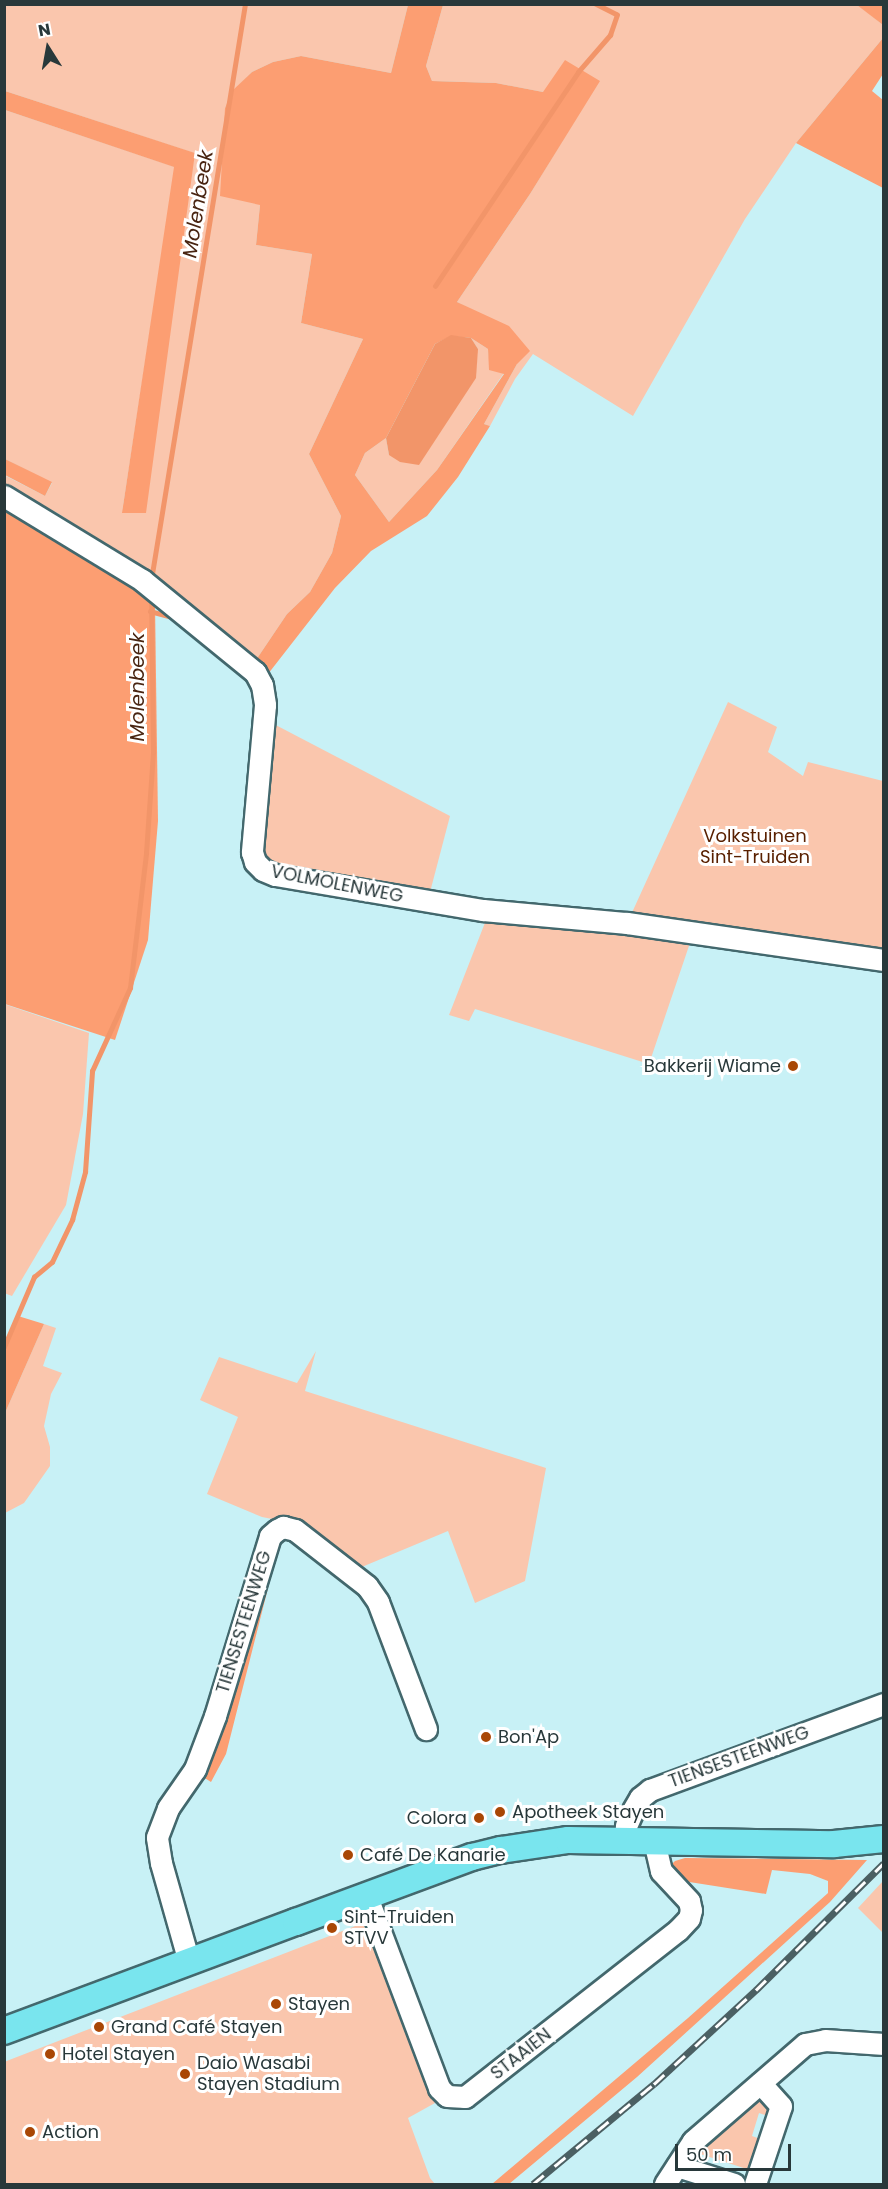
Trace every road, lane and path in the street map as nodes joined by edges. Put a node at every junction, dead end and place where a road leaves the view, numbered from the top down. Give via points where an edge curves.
1 (4, 496) edge
2 (884, 960) edge
3 (884, 1704) edge
4 (426, 1729) dead end
5 (625, 1840) junction
6 (876, 1840) edge
7 (654, 1841) junction
8 (367, 1897) junction
9 (189, 1962) junction
10 (4, 2031) edge
11 (884, 2044) edge
12 (760, 2083) junction
13 (677, 2166) junction
14 (666, 2184) edge
15 (734, 2184) edge
16 (755, 2184) edge

1 - 2 street, VOLMOLENWEG via 142,580 248,664 262,685 265,705 252,852 263,870 483,910 627,923
3 - 5 street, TIENSESTEENWEG via 650,1790 633,1810
4 - 9 street, TIENSESTEENWEG via 378,1602 367,1586 295,1530 277,1530 270,1536 195,1769 168,1809 157,1837
5 - 7 main road
5 - 8 main road via 568,1840 501,1850
6 - 7 main road via 834,1844
7 - 8 street, STAAIEN via 661,1871 689,1901 689,1918 465,2097 447,2096 439,2088
8 - 9 main road
9 - 10 main road
11 - 12 street via 825,2040 805,2044
12 - 13 street via 693,2141
12 - 16 street via 782,2106
13 - 14 street
13 - 15 street

